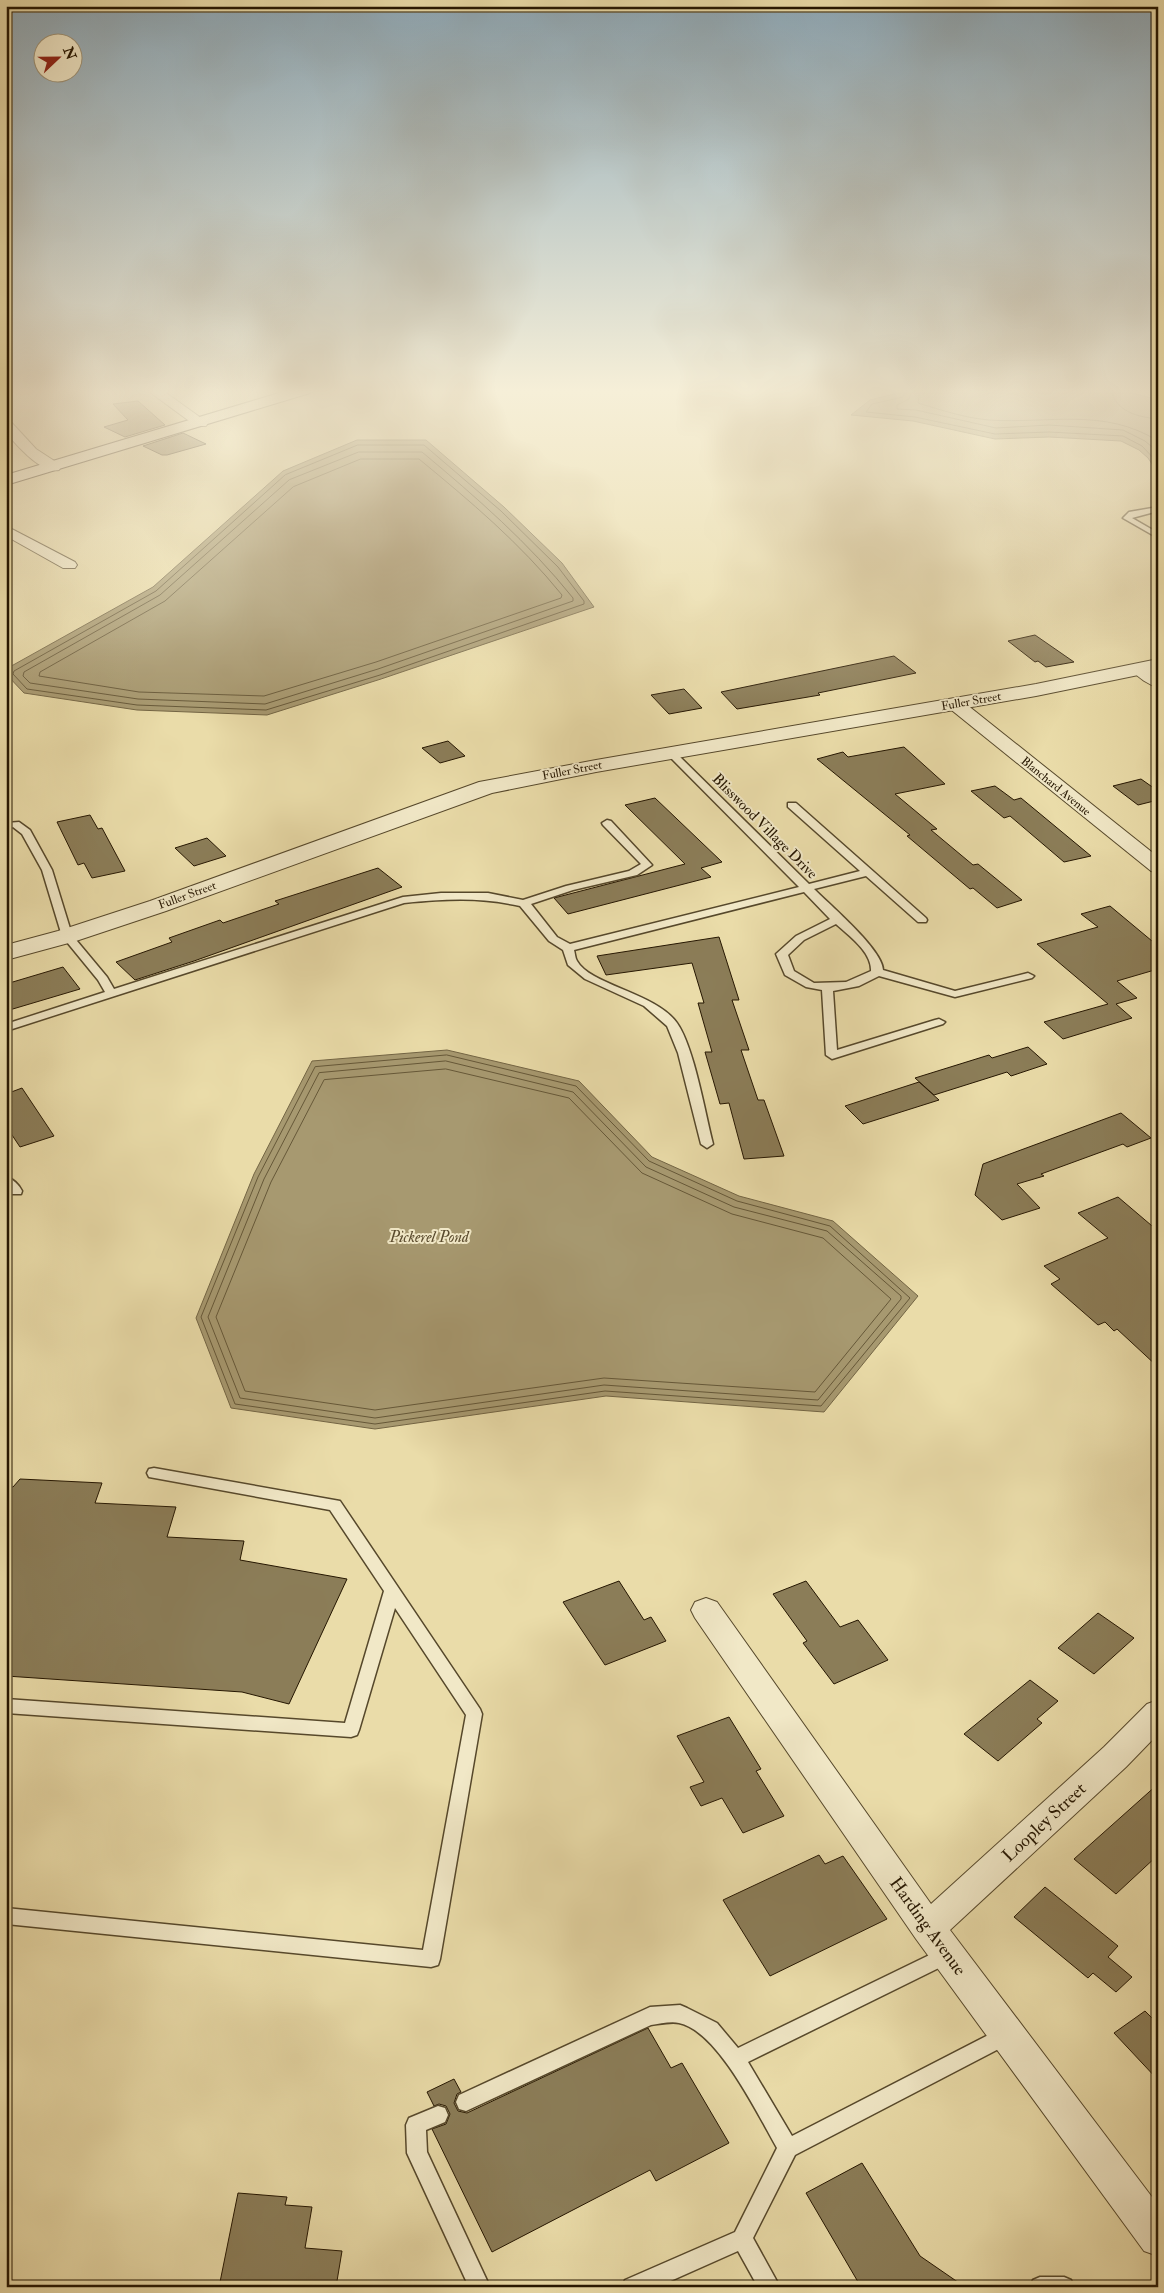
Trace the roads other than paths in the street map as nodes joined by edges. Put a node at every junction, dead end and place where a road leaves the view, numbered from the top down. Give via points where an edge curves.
1 (1158, 509) edge
2 (6, 530) edge
3 (1158, 536) edge
4 (69, 565) dead end
5 (1152, 672) edge
6 (955, 704) junction
7 (672, 754) junction
8 (792, 804) dead end
9 (607, 823) dead end
10 (6, 826) edge
11 (1158, 867) edge
12 (868, 872) junction
13 (806, 887) junction
14 (524, 904) junction
15 (838, 919) junction
16 (922, 920) dead end
17 (67, 936) junction
18 (568, 948) junction
19 (6, 953) edge
20 (877, 972) junction
21 (1028, 976) dead end
22 (827, 987) junction
23 (112, 995) junction
24 (939, 1022) dead end
25 (6, 1028) edge
26 (707, 1144) dead end
27 (154, 1473) dead end
28 (392, 1590) junction
29 (706, 1610) dead end
30 (6, 1706) edge
31 (1158, 1713) edge
32 (7, 1919) edge
33 (938, 1941) junction
34 (1008, 2035) junction
35 (735, 2059) junction
36 (466, 2102) dead end
37 (438, 2115) dead end
38 (788, 2148) junction
39 (1158, 2237) edge
40 (742, 2239) junction
41 (480, 2287) edge
42 (632, 2287) edge
43 (770, 2287) edge
44 (1040, 2287) edge
45 (1064, 2287) edge

1 - 3 lane via 1127,518
2 - 4 street
5 - 6 street, Fuller Street
6 - 7 street, Fuller Street
6 - 11 street, Blanchard Avenue
7 - 13 lane, Blisswood Village Drive
7 - 17 street, Fuller Street via 487,787
8 - 12 lane
9 - 14 lane via 647,865 633,873 570,888
10 - 17 lane via 15,824 26,832 47,870
12 - 13 lane
12 - 16 lane
13 - 15 lane, Blisswood Village Drive
13 - 18 lane
14 - 18 lane via 553,939
14 - 23 lane via 488,896 403,900
15 - 20 lane, Blisswood Village Drive via 876,960
15 - 22 lane via 800,938 782,954 789,973 811,986
17 - 19 street, Fuller Street
17 - 23 lane via 103,979
18 - 26 lane via 572,963 588,977 648,1004 672,1024 684,1053
20 - 21 lane via 955,994
20 - 22 lane via 864,981
22 - 24 lane via 832,1055
23 - 25 lane
27 - 28 lane via 335,1505
28 - 30 lane via 351,1730
28 - 32 lane via 474,1714 431,1959
29 - 33 street, Harding Avenue
31 - 33 street, Loopley Street
33 - 34 street, Harding Avenue
33 - 35 lane
34 - 38 lane
34 - 39 street, Harding Avenue
35 - 36 lane via 710,2029 680,2014 650,2016
35 - 38 lane
37 - 41 lane via 416,2125 417,2153
38 - 40 lane
40 - 42 lane
40 - 43 lane
44 - 45 lane

